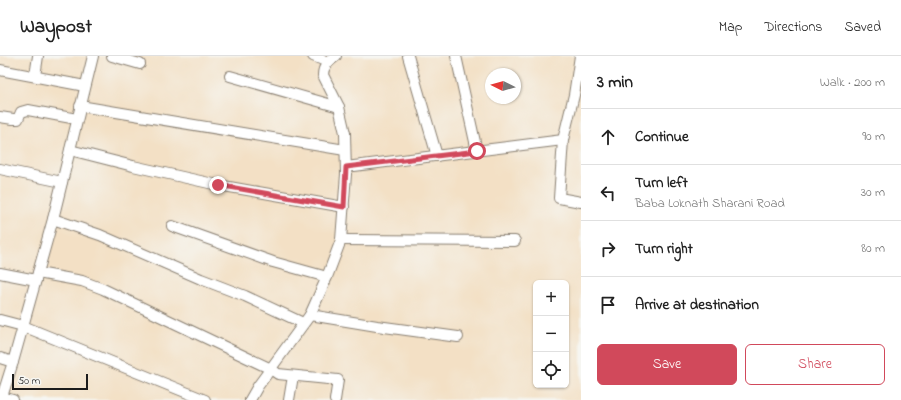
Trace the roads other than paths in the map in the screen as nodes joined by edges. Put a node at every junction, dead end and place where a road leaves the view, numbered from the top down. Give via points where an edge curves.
1 (38, 56) edge
2 (93, 56) edge
3 (112, 56) edge
4 (314, 56) edge
5 (408, 56) edge
6 (456, 56) edge
7 (580, 56) edge
8 (332, 59) edge
9 (140, 64) dead end
10 (0, 70) edge
11 (35, 76) junction
12 (230, 76) dead end
13 (85, 86) junction
14 (577, 96) edge
15 (80, 106) junction
16 (339, 107) junction
17 (0, 117) edge
18 (77, 119) junction
19 (564, 140) junction
20 (70, 150) junction
21 (346, 150) junction
22 (477, 151) junction
23 (437, 156) junction
24 (346, 167) junction
25 (0, 169) edge
26 (62, 182) junction
27 (581, 202) edge
28 (344, 207) junction
29 (53, 219) junction
30 (172, 226) dead end
31 (341, 240) junction
32 (516, 241) dead end
33 (0, 273) edge
34 (37, 276) junction
35 (327, 277) junction
36 (307, 319) junction
37 (0, 320) edge
38 (23, 326) junction
39 (458, 337) dead end
40 (0, 358) edge
41 (13, 362) junction
42 (271, 369) junction
43 (293, 376) junction
44 (1, 398) edge
45 (13, 400) edge
46 (204, 400) edge
47 (250, 400) edge
48 (289, 400) edge
49 (335, 400) edge

1 - 11 street
2 - 13 street
3 - 9 street
4 - 8 street
5 - 23 street
6 - 22 street
7 - 14 street
8 - 16 street via 323,69 323,75
10 - 11 street
11 - 13 street
12 - 16 street
13 - 15 street
14 - 19 street
15 - 18 street
15 - 21 street
16 - 21 street via 345,129
17 - 18 street via 18,119 21,112 28,110
18 - 20 street
19 - 22 street
19 - 27 street via 559,198
20 - 26 street
20 - 28 street via 218,185
21 - 24 street
22 - 23 street
23 - 24 street
24 - 28 street
25 - 26 street
26 - 29 street
28 - 31 street
29 - 34 street
29 - 36 street via 100,235 201,279
30 - 35 street via 273,262
31 - 32 street
31 - 35 street
33 - 34 street
34 - 38 street
34 - 42 street via 92,284
35 - 36 street
36 - 39 street
36 - 42 street
37 - 38 street
38 - 41 street
38 - 46 street
40 - 41 street
41 - 44 street
42 - 43 street via 278,374
42 - 47 street
43 - 48 street
43 - 49 street via 338,380
44 - 45 street

